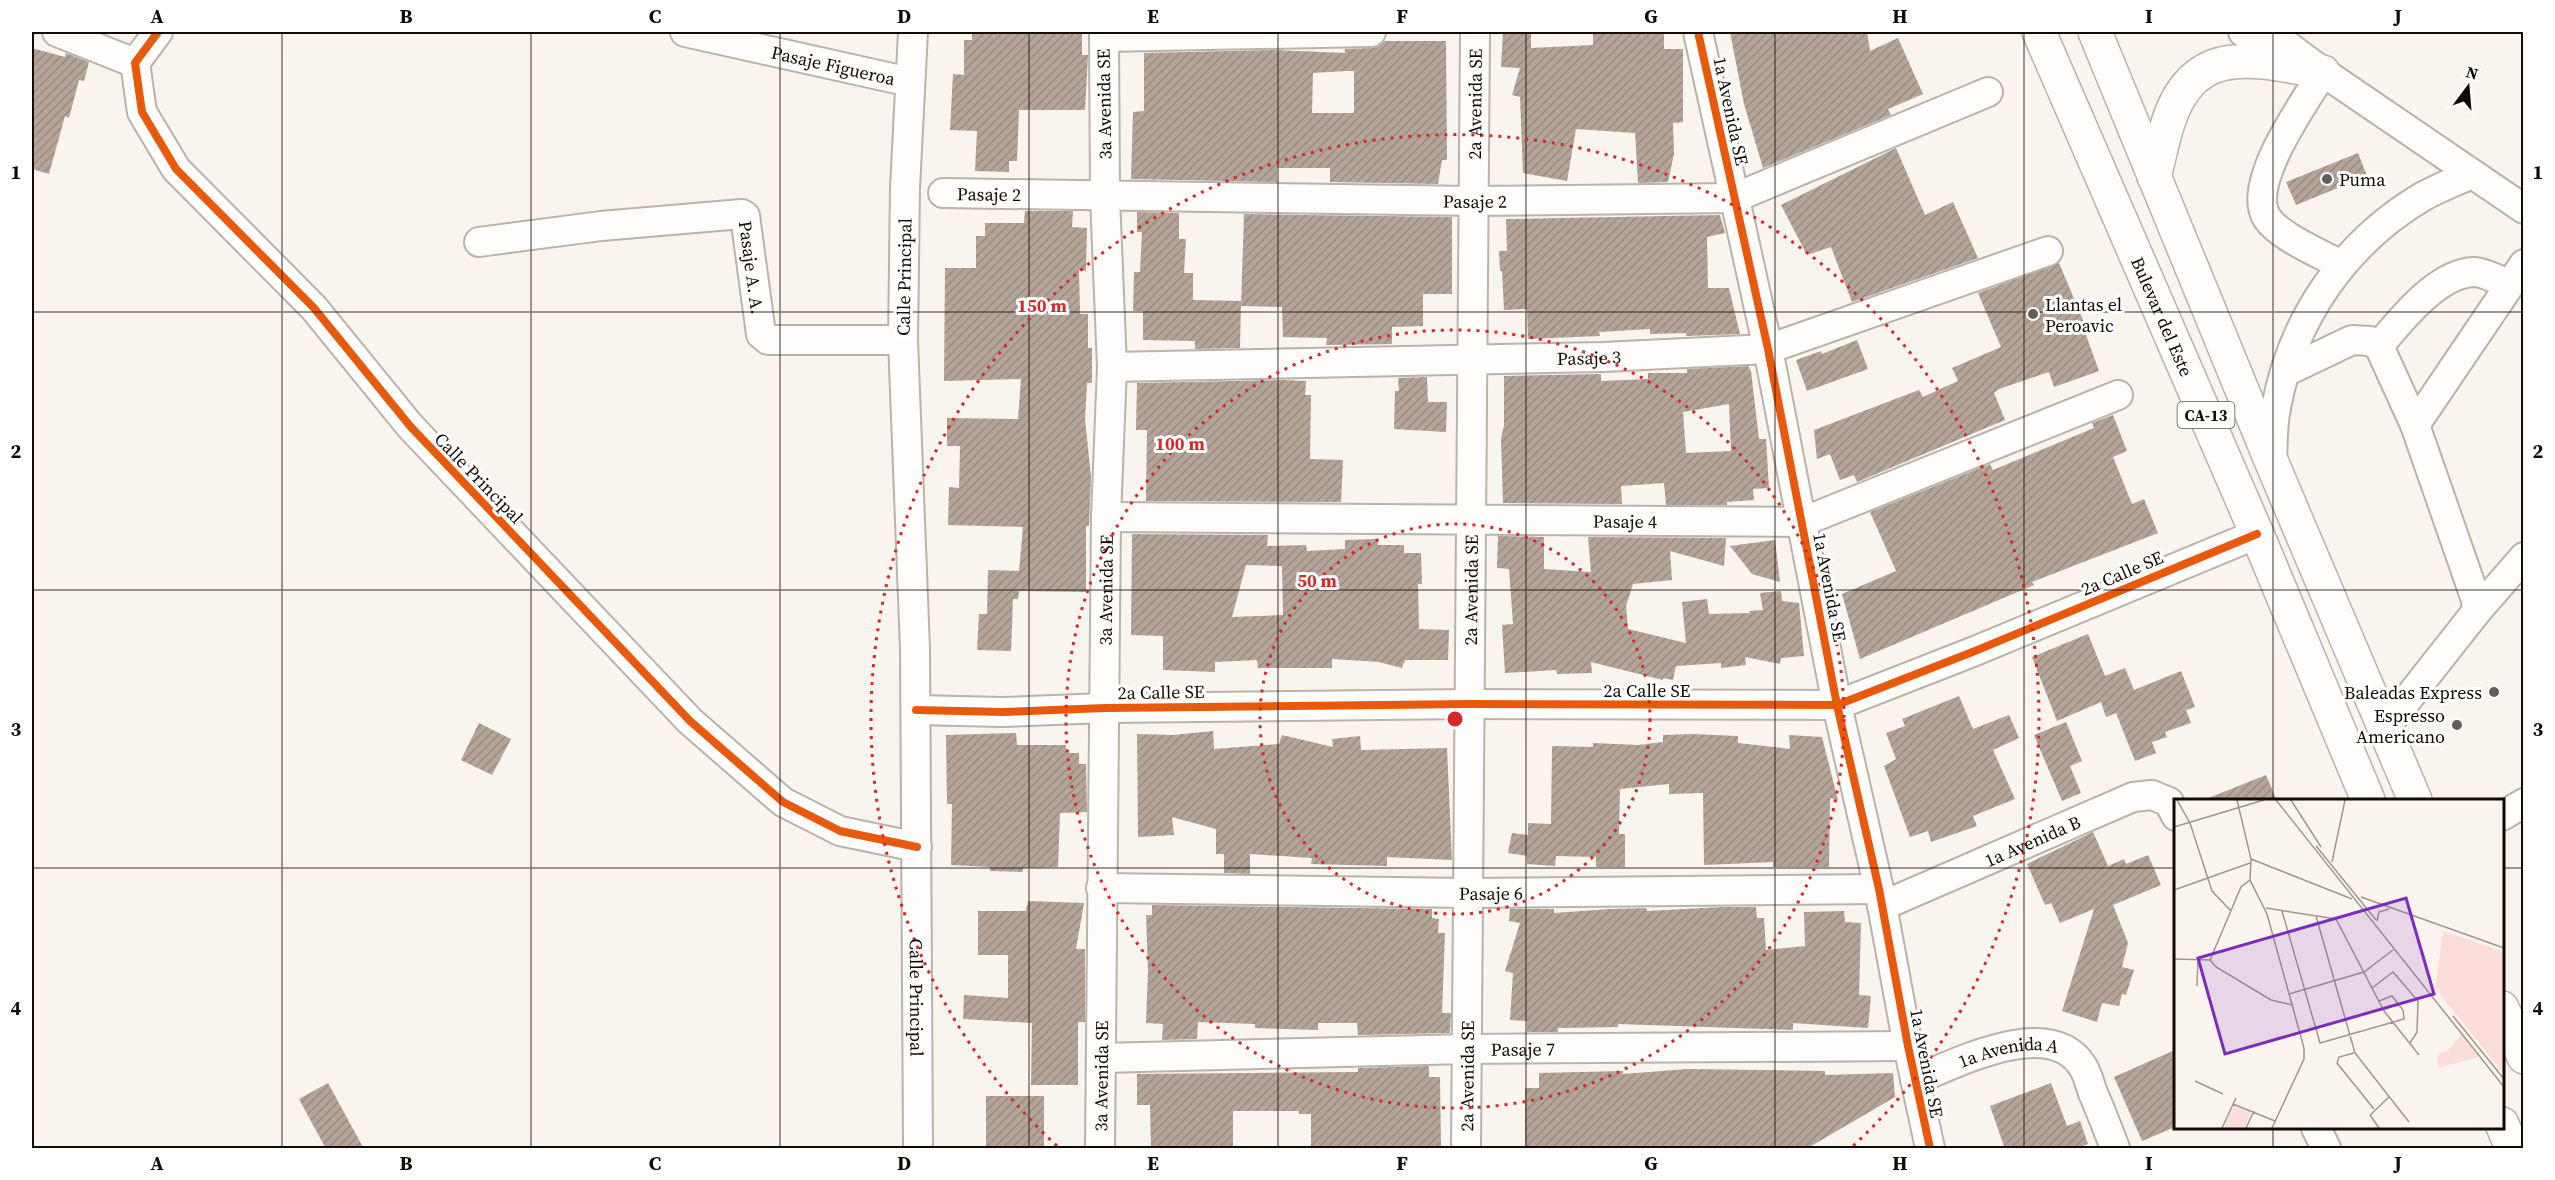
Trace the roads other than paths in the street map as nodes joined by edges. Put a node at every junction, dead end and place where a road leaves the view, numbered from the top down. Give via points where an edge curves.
1 (57, 32) edge
2 (158, 32) edge
3 (685, 32) edge
4 (913, 32) edge
5 (1371, 32) edge
6 (1475, 32) edge
7 (1698, 32) edge
8 (2039, 32) edge
9 (2095, 32) edge
10 (2242, 32) edge
11 (2269, 32) edge
12 (1104, 34) edge
13 (2293, 51) junction
14 (135, 63) junction
15 (2323, 72) junction
16 (910, 82) junction
17 (1988, 92) dead end
18 (2472, 174) junction
19 (2154, 177) junction
20 (943, 193) dead end
21 (1105, 197) junction
22 (1734, 198) junction
23 (2112, 200) junction
24 (1474, 201) junction
25 (2523, 209) edge
26 (479, 242) dead end
27 (2048, 251) dead end
28 (2341, 265) junction
29 (2517, 274) edge
30 (903, 340) junction
31 (2379, 346) junction
32 (1768, 349) junction
33 (1473, 360) junction
34 (1112, 367) junction
35 (2285, 372) junction
36 (2118, 396) dead end
37 (2415, 425) junction
38 (2272, 463) junction
39 (1106, 517) junction
40 (1472, 521) junction
41 (1802, 522) junction
42 (2257, 534) junction
43 (2523, 557) edge
44 (2477, 611) junction
45 (1470, 704) junction
46 (1837, 705) junction
47 (1105, 708) junction
48 (916, 710) junction
49 (2384, 729) junction
50 (2367, 799) edge
51 (2414, 799) edge
52 (2523, 803) edge
53 (2174, 814) edge
54 (2504, 815) edge
55 (917, 847) junction
56 (1101, 888) junction
57 (1468, 893) junction
58 (1881, 898) junction
59 (2504, 1013) edge
60 (1908, 1046) junction
61 (1467, 1049) junction
62 (2523, 1057) edge
63 (1101, 1058) junction
64 (1915, 1080) junction
65 (2316, 1129) edge
66 (2504, 1129) edge
67 (918, 1149) edge
68 (1100, 1149) edge
69 (1466, 1149) edge
70 (1930, 1149) edge
71 (2115, 1149) edge
72 (2326, 1149) edge
73 (2512, 1149) edge

1 - 14 street
2 - 14 street
3 - 16 street, Pasaje Figueroa
4 - 16 street, Calle Principal
5 - 12 street
6 - 24 street, 2a Avenida SE
7 - 22 street, 1a Avenida SE
8 - 23 highway, Bulevar del Este / CA-13
9 - 19 highway, CA-13
10 - 13 street
11 - 13 street
12 - 21 street, 3a Avenida SE
13 - 15 street
14 - 55 street, Calle Principal via 142,112 176,170 314,308 410,426 690,721 783,802 840,831
15 - 18 street
15 - 19 highway via 2264,62 2224,62 2201,72 2180,94 2168,122
15 - 28 street via 2270,163 2261,201 2277,228
16 - 30 street, Calle Principal
17 - 22 street, Pasaje 2
18 - 25 street
18 - 28 street via 2423,196 2379,226
19 - 38 highway, CA-13
20 - 21 street, Pasaje 2
21 - 24 street, Pasaje 2
21 - 34 street, 3a Avenida SE
22 - 24 street, Pasaje 2
22 - 32 street, 1a Avenida SE
23 - 38 highway via 2152,255 2244,461 2258,468
23 - 42 highway, Bulevar del Este / CA-13
24 - 33 street, 2a Avenida SE
26 - 30 street, Pasaje A. A. via 742,214 761,334 768,340
27 - 32 street, Pasaje 3
28 - 35 street via 2310,309
29 - 31 street via 2459,275 2412,307
29 - 37 street
30 - 48 street, Calle Principal
31 - 35 street via 2352,340
31 - 37 street
32 - 33 street, Pasaje 3
32 - 41 street, 1a Avenida SE
33 - 34 street, Pasaje 3
33 - 40 street, 2a Avenida SE
34 - 39 street, 3a Avenida SE
35 - 38 street via 2275,410
36 - 41 street, Pasaje 4
37 - 44 street
38 - 49 highway, CA-13
39 - 40 street, Pasaje 4
39 - 47 street, 3a Avenida SE
40 - 41 street, Pasaje 4
40 - 45 street, 2a Avenida SE
41 - 46 street, 1a Avenida SE
42 - 46 street, 2a Calle SE
42 - 50 highway, Bulevar del Este / CA-13
43 - 44 street
44 - 49 street
45 - 46 street, 2a Calle SE
45 - 47 street, 2a Calle SE
45 - 57 street, 2a Avenida SE
46 - 58 street, 1a Avenida SE
47 - 48 street, 2a Calle SE
47 - 56 street, 3a Avenida SE
48 - 55 street, Calle Principal
49 - 51 highway, CA-13
52 - 54 street
53 - 58 street, 1a Avenida B via 2169,802 2152,795 2133,797
55 - 67 street, Calle Principal
56 - 57 street, Pasaje 6
56 - 63 street, 3a Avenida SE
57 - 58 street, Pasaje 6
57 - 61 street, 2a Avenida SE
58 - 60 street, 1a Avenida SE
59 - 62 highway
60 - 61 street, Pasaje 7
60 - 64 street, 1a Avenida SE
61 - 63 street, Pasaje 7
61 - 69 street, 2a Avenida SE
63 - 68 street, 3a Avenida SE
64 - 70 street, 1a Avenida SE
64 - 71 street, 1a Avenida A via 1973,1056 2044,1041 2062,1048 2083,1067
65 - 72 street
66 - 73 highway

